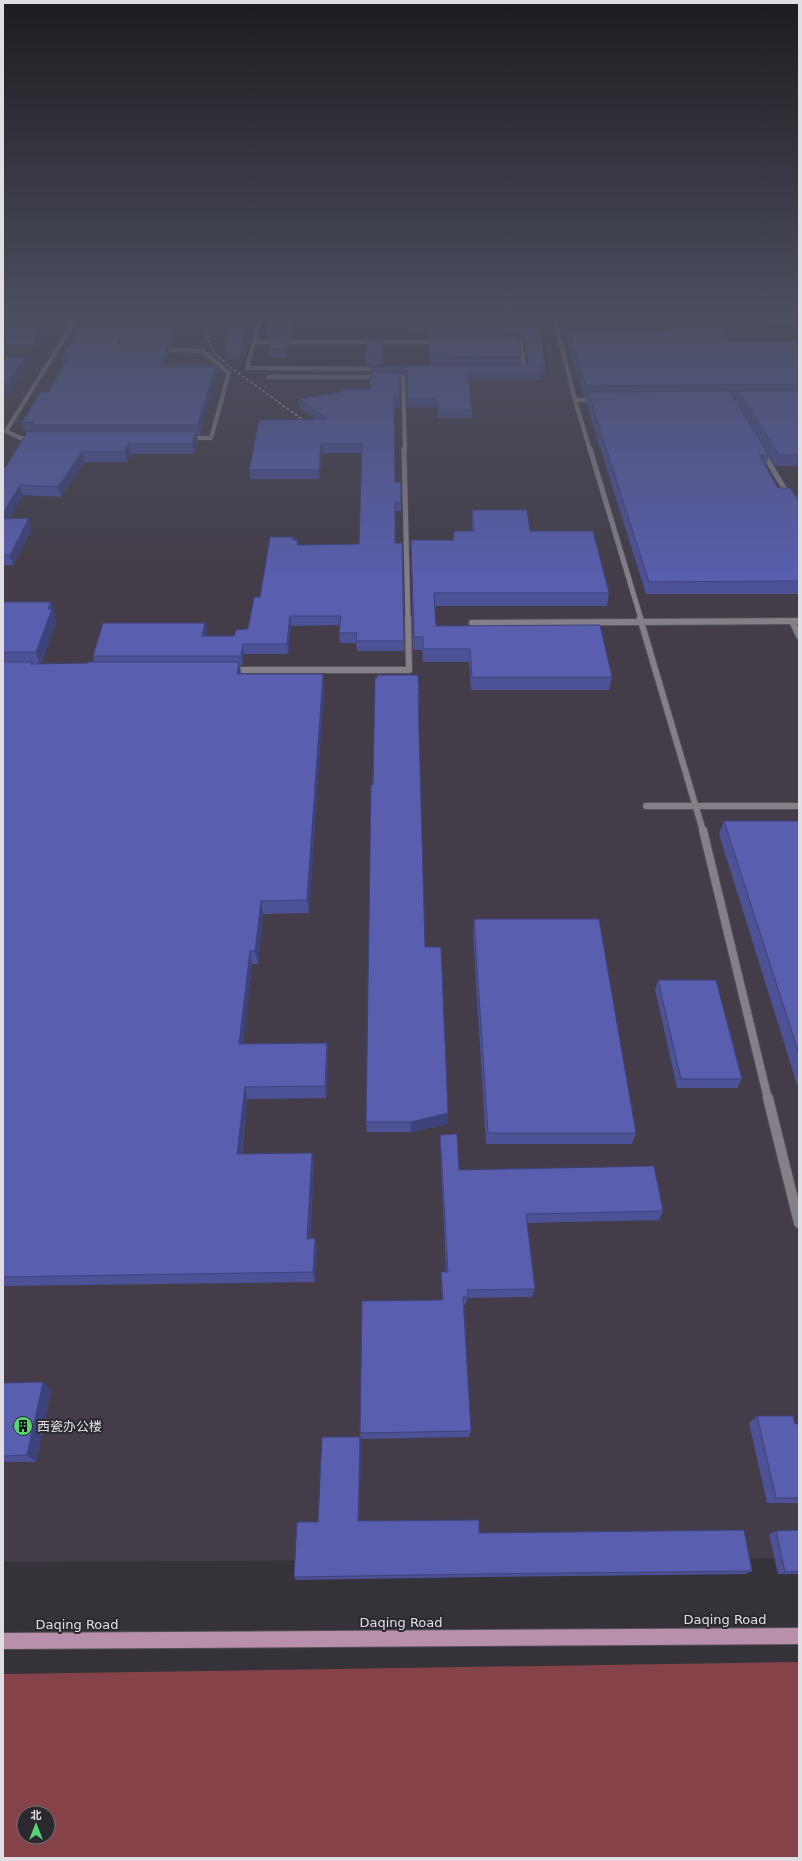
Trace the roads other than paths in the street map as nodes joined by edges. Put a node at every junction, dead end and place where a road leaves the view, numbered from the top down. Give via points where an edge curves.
1 (24, 403) edge
2 (221, 403) edge
3 (404, 403) edge
4 (576, 403) edge
5 (44, 438) edge
6 (179, 438) edge
7 (758, 445) edge
8 (799, 512) edge
9 (641, 621) junction
10 (792, 621) junction
11 (799, 621) edge
12 (472, 623) dead end
13 (799, 636) edge
14 (226, 670) edge
15 (646, 806) dead end
16 (697, 806) junction
17 (799, 806) edge
18 (799, 1223) edge
19 (799, 1636) edge
20 (3, 1642) edge

1 - 5 street via 6,431 20,438
2 - 6 street via 211,438
3 - 14 street via 409,670
4 - 9 street
7 - 8 street
9 - 10 street
9 - 12 street
9 - 16 street
10 - 11 street
10 - 13 street
15 - 16 street
16 - 17 street
16 - 18 street
19 - 20 main road, Daqing Road

